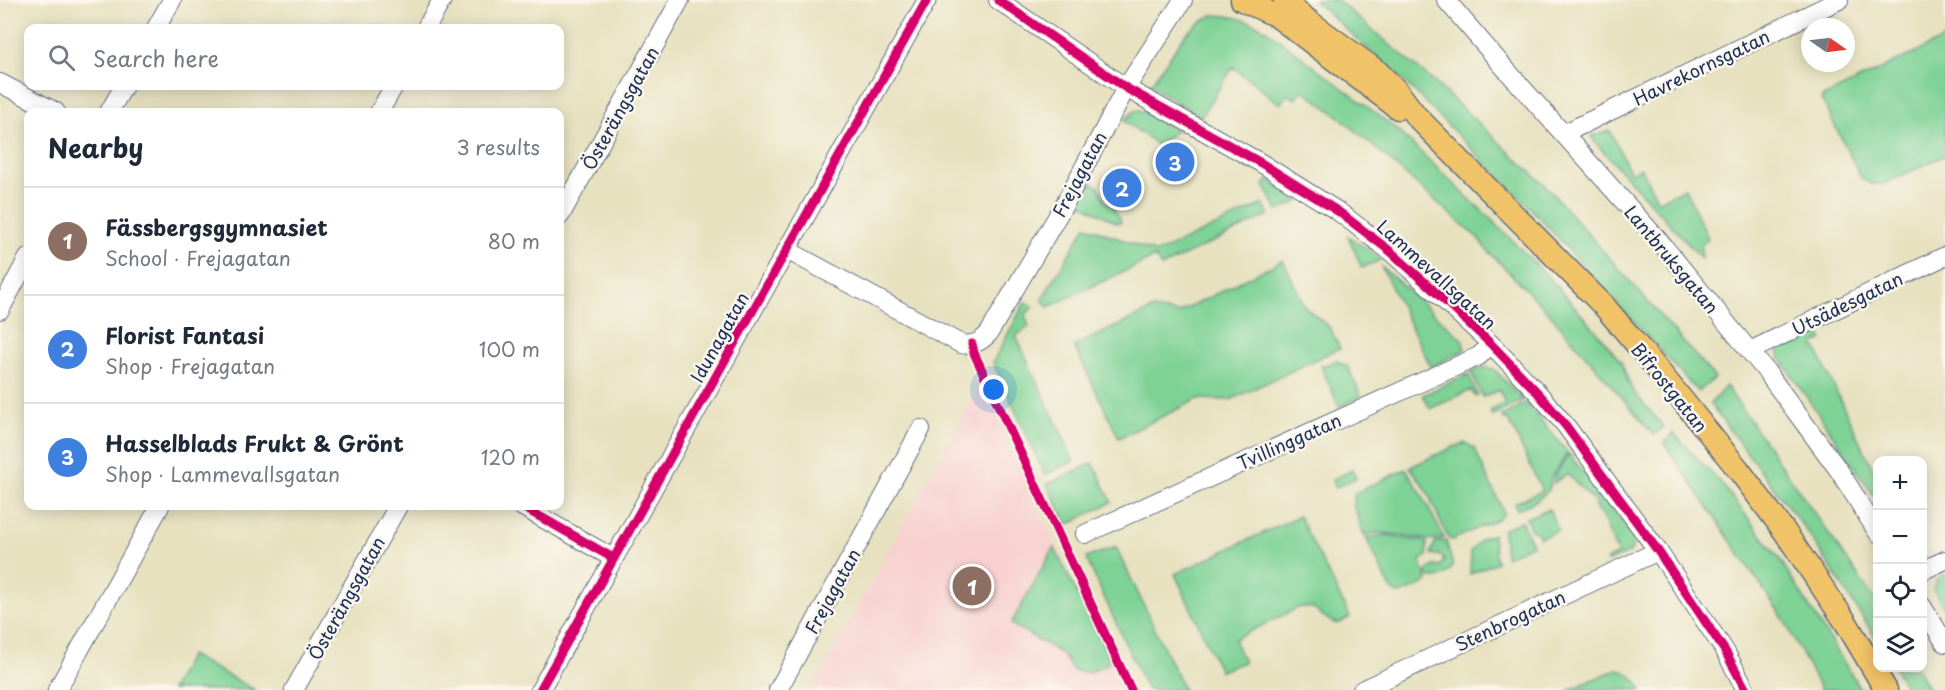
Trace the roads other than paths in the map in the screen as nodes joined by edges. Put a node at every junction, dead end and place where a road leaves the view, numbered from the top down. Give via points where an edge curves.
1 (172, 0) edge
2 (442, 0) edge
3 (680, 0) edge
4 (927, 0) edge
5 (998, 0) edge
6 (1183, 0) edge
7 (1242, 0) edge
8 (1285, 0) edge
9 (1446, 0) edge
10 (1839, 0) edge
11 (158, 24) edge
12 (428, 24) edge
13 (0, 83) edge
14 (1126, 88) junction
15 (122, 90) edge
16 (392, 90) edge
17 (48, 108) edge
18 (111, 108) edge
19 (381, 108) edge
20 (1416, 116) junction
21 (1563, 134) junction
22 (564, 209) edge
23 (787, 250) junction
24 (1945, 256) edge
25 (24, 265) edge
26 (0, 310) edge
27 (1491, 344) junction
28 (1750, 351) junction
29 (921, 429) dead end
30 (158, 510) edge
31 (396, 510) edge
32 (527, 510) edge
33 (1873, 525) edge
34 (1085, 534) dead end
35 (1658, 551) junction
36 (613, 558) junction
37 (1945, 560) edge
38 (1927, 569) edge
39 (1927, 613) edge
40 (1945, 643) edge
41 (57, 690) edge
42 (294, 690) edge
43 (540, 690) edge
44 (778, 690) edge
45 (1362, 690) edge
46 (1746, 690) edge
47 (1886, 690) edge

1 - 11 street
2 - 12 street
3 - 22 street, Österängsgatan
4 - 23 street, Idunagatan
5 - 14 street, Lammevallsgatan
6 - 14 street, Frejagatan
7 - 20 main road, Bifrostgatan via 1277,16 1400,109
8 - 20 main road, Bifrostgatan via 1378,72
9 - 21 street, Lantbruksgatan
10 - 21 street, Havrekornsgatan
13 - 17 street
14 - 23 street, Frejagatan via 1064,205 983,339 961,344
14 - 27 street, Lammevallsgatan via 1339,212 1398,258
15 - 18 street
16 - 19 street
20 - 47 main road, Bifrostgatan via 1604,306 1649,360 1785,532
21 - 28 street, Lantbruksgatan
23 - 36 street, Idunagatan
24 - 28 street, Utsädesgatan
25 - 26 street
27 - 34 street, Tvillinggatan via 1479,356
27 - 35 street, Lammevallsgatan via 1566,426
28 - 33 street, Lantbruksgatan via 1840,472
29 - 44 street, Frejagatan
30 - 41 street
31 - 42 street, Österängsgatan
32 - 36 street
35 - 45 street, Stenbrogatan
35 - 46 street, Lammevallsgatan via 1725,651
36 - 43 street, Idunagatan
37 - 38 street
39 - 40 street

